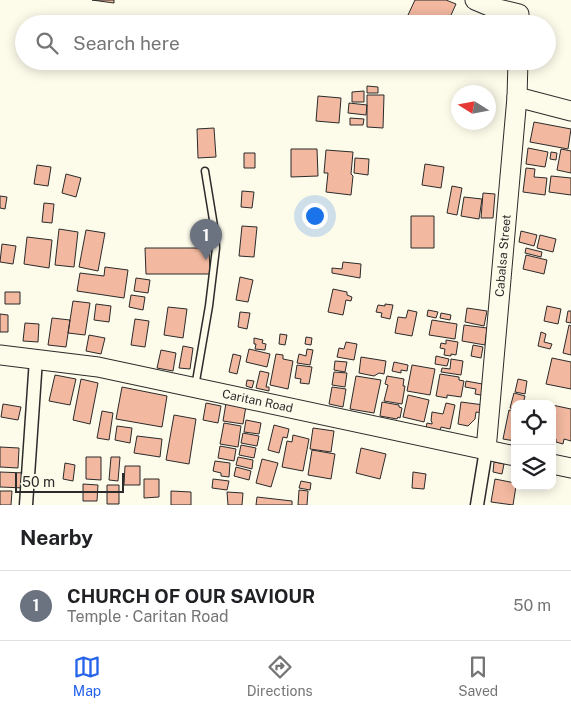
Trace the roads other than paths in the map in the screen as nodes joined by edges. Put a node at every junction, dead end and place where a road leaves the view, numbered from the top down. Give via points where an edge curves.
1 (475, 0) edge
2 (519, 13) edge
3 (518, 70) edge
4 (517, 97) junction
5 (571, 111) edge
6 (205, 171) dead end
7 (0, 355) edge
8 (36, 359) junction
9 (195, 388) junction
10 (486, 450) junction
11 (511, 455) edge
12 (556, 465) edge
13 (571, 468) edge
14 (26, 505) edge
15 (477, 505) edge

1 - 2 main road
3 - 4 main road, Cabalsa Street
4 - 5 main road
4 - 10 main road, Cabalsa Street
6 - 9 lane via 216,248
7 - 8 main road, Caritan Road
8 - 9 main road, Caritan Road via 98,367
8 - 14 street
9 - 10 main road, Caritan Road
10 - 11 main road, Caritan Road
10 - 15 street
12 - 13 main road

